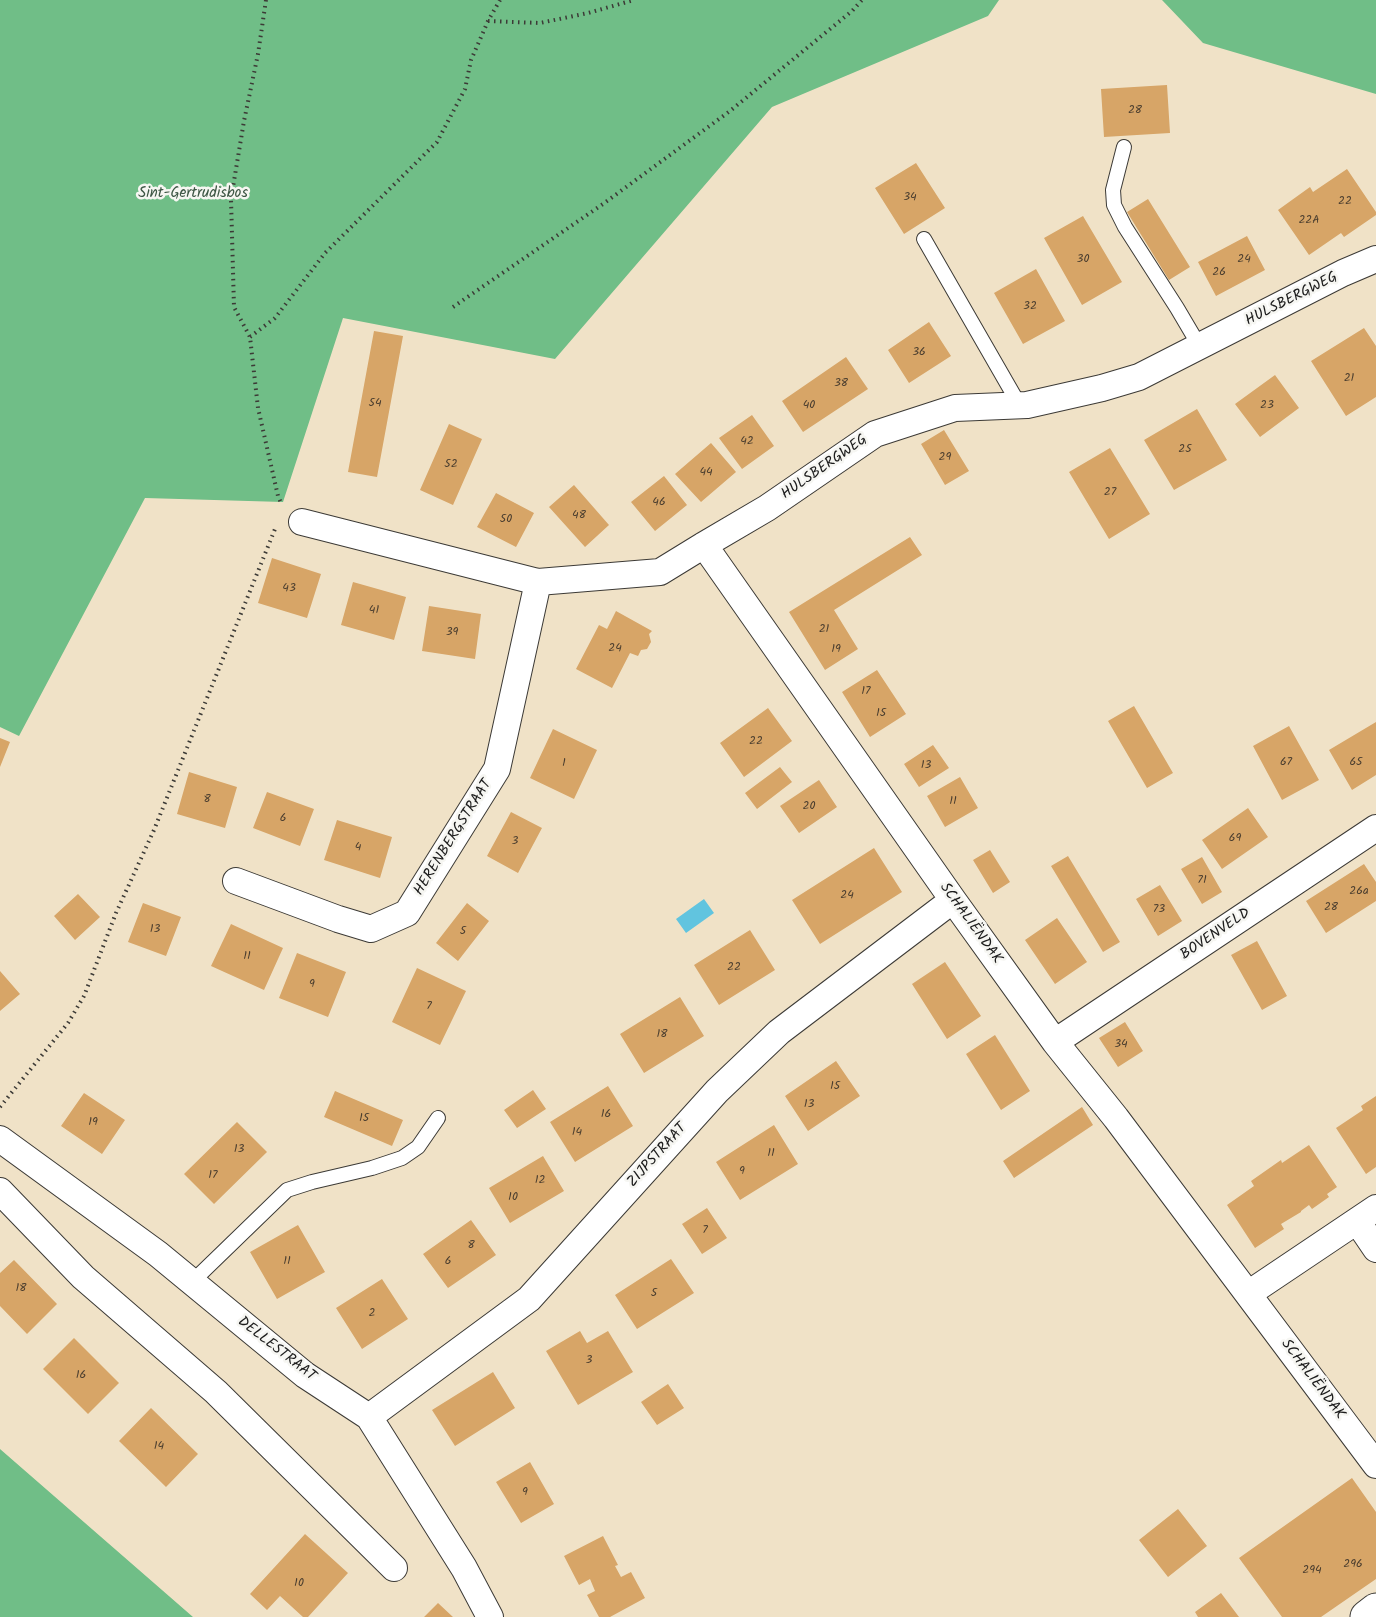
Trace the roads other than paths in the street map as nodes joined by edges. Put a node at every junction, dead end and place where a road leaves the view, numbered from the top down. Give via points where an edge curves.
1 (1124, 147) dead end
2 (924, 239) dead end
3 (1376, 258) edge
4 (1200, 347) junction
5 (1020, 406) junction
6 (292, 514) road end
7 (704, 545) junction
8 (538, 582) junction
9 (1376, 828) edge
10 (236, 881) dead end
11 (953, 900) junction
12 (1055, 1042) junction
13 (438, 1118) dead end
14 (0, 1139) edge
15 (0, 1191) edge
16 (1366, 1215) edge
17 (1376, 1249) edge
18 (192, 1282) junction
19 (1248, 1294) junction
20 (369, 1417) junction
21 (1376, 1465) edge
22 (394, 1568) dead end
23 (1376, 1610) edge
24 (490, 1617) edge
25 (1367, 1617) edge

1 - 4 lane via 1113,190 1114,205
2 - 5 lane
3 - 4 street, HULSBERGWEG
4 - 5 street, HULSBERGWEG via 1139,377
5 - 7 street, HULSBERGWEG via 955,408 875,434 767,508
6 - 8 street, HULSBERGWEG
7 - 8 street, HULSBERGWEG via 660,572
7 - 11 street, SCHALIËNDAK
8 - 10 street, HERENBERGSTRAAT via 497,769 407,913 371,929
9 - 12 street, BOVENVELD
11 - 12 street, SCHALIËNDAK
11 - 20 street, ZIJPSTRAAT via 779,1032 717,1091 529,1299
12 - 19 street, SCHALIËNDAK
13 - 18 lane via 418,1147 402,1158 287,1190
14 - 18 street, DELLESTRAAT
15 - 22 street via 83,1277 216,1392
16 - 17 street
16 - 19 street
18 - 20 street, DELLESTRAAT via 305,1375
19 - 21 street, SCHALIËNDAK
20 - 24 street, DELLESTRAAT via 464,1568
23 - 25 street

